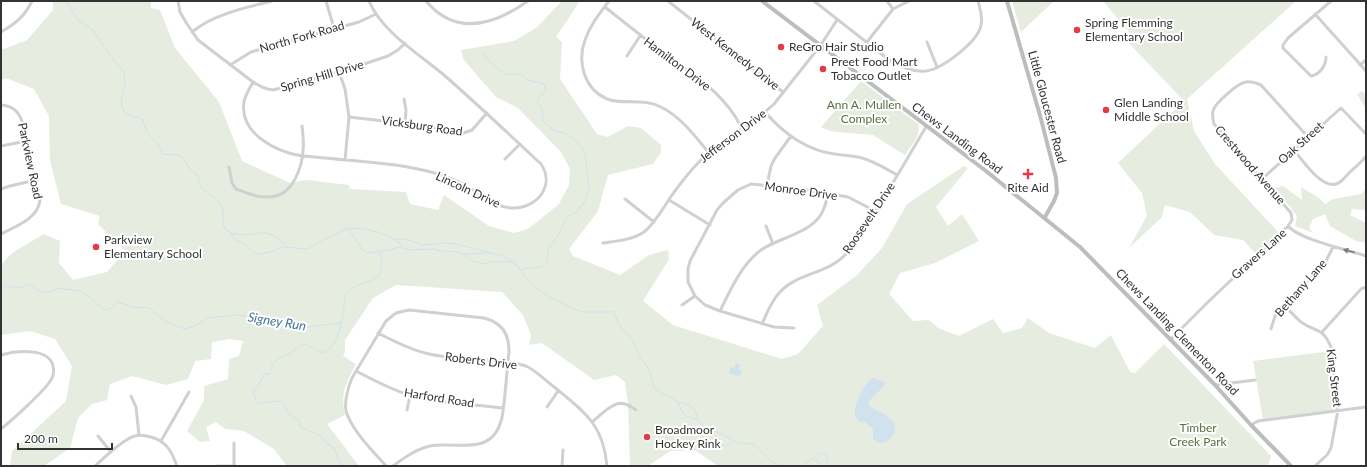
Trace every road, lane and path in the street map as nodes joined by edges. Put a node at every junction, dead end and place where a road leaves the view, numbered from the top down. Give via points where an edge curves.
1 (32, 1) edge
2 (178, 1) edge
3 (272, 1) edge
4 (326, 1) edge
5 (369, 1) edge
6 (426, 1) edge
7 (528, 1) edge
8 (609, 1) edge
9 (668, 1) edge
10 (762, 1) edge
11 (814, 1) edge
12 (888, 1) edge
13 (909, 1) edge
14 (978, 1) edge
15 (1007, 1) edge
16 (1330, 1) edge
17 (605, 6) junction
18 (893, 9) junction
19 (376, 14) junction
20 (1315, 14) junction
21 (837, 20) junction
22 (334, 28) junction
23 (1, 32) edge
24 (192, 32) junction
25 (640, 36) junction
26 (867, 42) junction
27 (927, 42) dead end
28 (405, 43) junction
29 (820, 46) junction
30 (627, 56) dead end
31 (1326, 58) dead end
32 (1366, 60) edge
33 (230, 65) junction
34 (1360, 65) junction
35 (937, 67) junction
36 (1366, 71) edge
37 (339, 72) junction
38 (253, 82) junction
39 (783, 92) junction
40 (404, 99) dead end
41 (1, 105) edge
42 (765, 112) junction
43 (487, 114) junction
44 (349, 118) junction
45 (405, 122) junction
46 (302, 126) dead end
47 (926, 127) junction
48 (742, 128) junction
49 (1366, 134) edge
50 (791, 136) junction
51 (1308, 137) junction
52 (27, 141) junction
53 (520, 144) junction
54 (1, 146) edge
55 (1294, 150) junction
56 (709, 153) junction
57 (302, 156) junction
58 (1366, 156) edge
59 (505, 159) dead end
60 (345, 160) junction
61 (229, 166) dead end
62 (898, 174) junction
63 (1262, 179) junction
64 (36, 180) junction
65 (767, 185) junction
66 (1, 190) edge
67 (828, 193) junction
68 (625, 199) dead end
69 (668, 200) junction
70 (875, 211) junction
71 (1045, 217) junction
72 (654, 222) junction
73 (710, 225) junction
74 (766, 226) dead end
75 (1288, 226) junction
76 (1, 234) edge
77 (603, 242) dead end
78 (773, 244) junction
79 (1333, 247) junction
80 (1366, 256) edge
81 (1366, 287) edge
82 (695, 296) junction
83 (682, 305) dead end
84 (1285, 306) junction
85 (720, 311) junction
86 (762, 324) junction
87 (794, 328) dead end
88 (1271, 329) dead end
89 (1322, 332) junction
90 (378, 333) junction
91 (1170, 340) junction
92 (1, 355) edge
93 (508, 363) junction
94 (356, 371) junction
95 (1255, 380) dead end
96 (1215, 385) junction
97 (558, 391) junction
98 (190, 392) dead end
99 (131, 396) dead end
100 (410, 396) junction
101 (547, 407) dead end
102 (1366, 407) edge
103 (503, 408) junction
104 (407, 410) dead end
105 (636, 410) dead end
106 (1338, 410) junction
107 (592, 422) junction
108 (1251, 425) junction
109 (1, 428) edge
110 (139, 435) junction
111 (98, 436) dead end
112 (161, 441) junction
113 (234, 443) dead end
114 (563, 450) dead end
115 (111, 452) junction
116 (95, 466) edge
117 (177, 466) edge
118 (216, 466) edge
119 (234, 466) edge
120 (386, 466) edge
121 (393, 466) edge
122 (562, 466) edge
123 (607, 466) edge
124 (1291, 466) edge
125 (1315, 466) edge

1 - 23 street via 15,24
2 - 24 street, Spring Hill Drive via 180,12
3 - 24 street via 218,17
4 - 22 street
5 - 19 street, Lincoln Drive
6 - 7 street via 448,20 469,24 504,15
8 - 17 street
9 - 39 street, West Kennedy Drive
10 - 29 main road, Chews Landing Road
11 - 21 street
12 - 18 street
13 - 18 street
14 - 35 street via 982,15 977,34 954,56
15 - 71 main road, Little Gloucester Road via 1056,178 1054,201
16 - 20 street
17 - 25 street, Hamilton Drive
17 - 56 street via 584,41 582,52 586,80 591,87 608,99 660,106 685,125
18 - 26 street
19 - 22 street, North Fork Road via 359,22
19 - 28 street, Lincoln Drive via 390,31
20 - 31 street via 1288,38 1283,47 1308,75 1319,73
20 - 34 street
21 - 26 street
21 - 29 street, Jefferson Drive
22 - 33 street, North Fork Road via 251,52
24 - 33 street, Spring Hill Drive via 198,40
25 - 30 street
25 - 48 street, Hamilton Drive via 724,101
26 - 35 street via 893,63 906,69 927,71
27 - 35 street
28 - 37 street, Spring Hill Drive via 388,56
28 - 43 street, Lincoln Drive
29 - 39 street, Jefferson Drive
29 - 47 main road, Chews Landing Road
32 - 34 street
33 - 38 street, Spring Hill Drive
34 - 36 street
37 - 38 street, Spring Hill Drive via 273,90
37 - 44 street via 345,89
38 - 57 street, Lincoln Drive via 244,102 250,126 265,142 279,150
39 - 42 street, Jefferson Drive
40 - 45 street
41 - 52 street, Parkview Road via 13,108 20,115
42 - 48 street, Jefferson Drive
42 - 50 street
43 - 45 street, Vicksburg Road via 472,130 461,134
43 - 53 street, Lincoln Drive
44 - 45 street, Vicksburg Road
44 - 60 street
46 - 57 street
47 - 62 street, Roosevelt Drive
47 - 71 main road, Chews Landing Road
48 - 56 street, Jefferson Drive
49 - 51 street, Oak Street via 1341,108
50 - 62 street via 817,150 860,158
50 - 65 street via 771,166
51 - 55 street, Oak Street
51 - 63 street, Crestwood Avenue via 1261,85 1252,82 1239,84 1216,104 1213,110 1214,124
52 - 54 street
52 - 64 street, Parkview Road
53 - 59 street
53 - 60 street, Lincoln Drive via 541,164 545,171 546,184 544,192 534,201 526,206 514,208 499,206 457,182 410,166
55 - 58 street via 1318,178 1331,185 1341,181
55 - 63 street, Oak Street
56 - 69 street, Jefferson Drive via 698,162
57 - 60 street, Lincoln Drive
57 - 61 street via 290,187 275,196 262,197 236,189 232,183
62 - 70 street, Roosevelt Drive
63 - 75 street, Crestwood Avenue via 1291,213 1292,220
64 - 66 street
64 - 76 street, Parkview Road via 40,200 37,210 26,221
65 - 67 street, Monroe Drive
65 - 73 street, Monroe Drive via 752,184 738,190 717,210
67 - 70 street, Monroe Drive via 848,197
67 - 78 street via 824,210 810,226
68 - 72 street
69 - 72 street, Jefferson Drive
69 - 73 street
70 - 86 street, Roosevelt Drive via 846,254 836,263 788,285 770,306
71 - 91 main road, Chews Landing Clementon Road via 1080,247
72 - 77 street, Jefferson Drive via 634,237
73 - 82 street, Monroe Drive via 688,269 688,282
74 - 78 street
75 - 79 street, Gravers Lane via 1296,233
75 - 91 street, Gravers Lane
78 - 85 street via 747,264
80 -> 79 street, Gravers Lane
79 - 84 street, Bethany Lane via 1326,261
81 - 89 street via 1360,289
82 - 83 street
82 - 85 street via 705,305
84 - 88 street, Bethany Lane via 1275,316
84 - 89 street via 1302,322
85 - 86 street
86 - 87 street
89 - 106 street, King Street via 1331,347
90 - 93 street, Roberts Drive via 405,347 429,354
90 - 93 street via 392,315 401,311 490,319 507,335
90 - 94 street
91 - 96 main road, Chews Landing Clementon Road
92 - 109 street via 16,352 44,354 52,363 54,371 50,382
93 - 97 street, Roberts Drive via 528,367
93 - 103 street
94 - 100 street, Harford Road via 378,384
94 - 120 street via 348,388 346,410 353,425
95 - 96 street
96 - 108 main road, Chews Landing Clementon Road
97 - 101 street
97 - 107 street, Roberts Drive
98 - 112 street
99 - 110 street via 136,407
100 - 103 street, Harford Road
100 - 104 street
102 - 106 street
103 - 121 street via 498,429 484,442 466,447 428,447 410,454
105 - 107 street via 619,403
106 - 108 street via 1258,421
106 - 125 street, King Street via 1331,448
107 - 123 street, Roberts Drive via 602,440
108 - 124 main road, Chews Landing Clementon Road
110 - 112 street
110 - 115 street
111 - 115 street
112 - 117 street via 168,447
113 - 119 street
114 - 122 street
115 - 116 street
118 - 119 street

